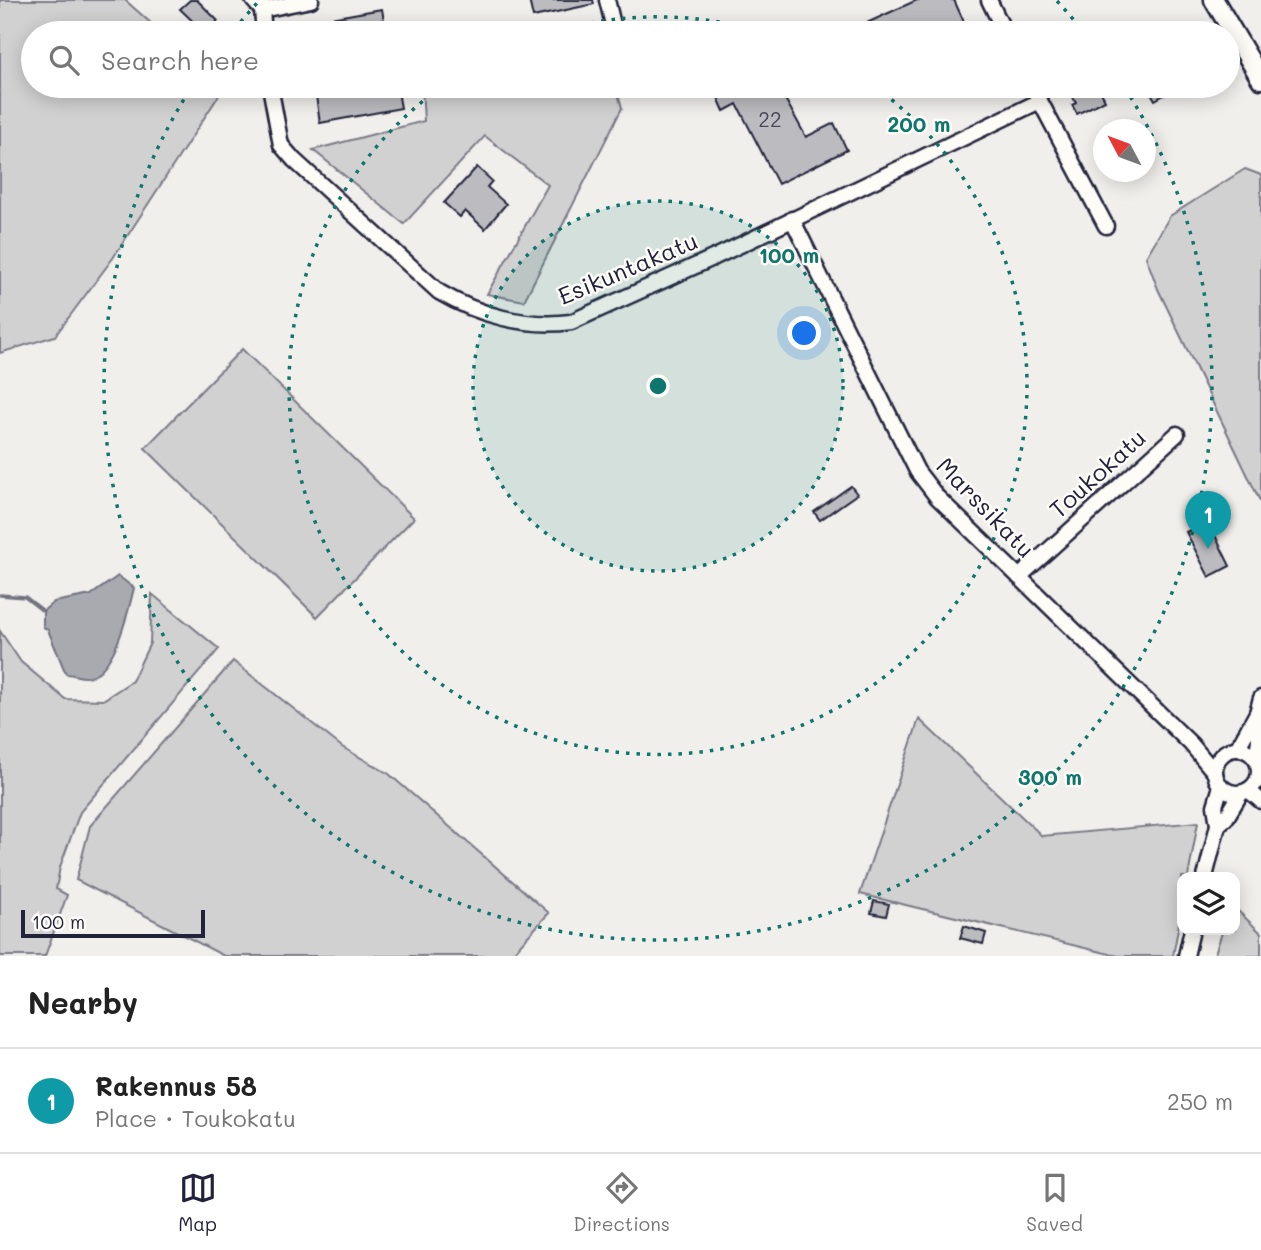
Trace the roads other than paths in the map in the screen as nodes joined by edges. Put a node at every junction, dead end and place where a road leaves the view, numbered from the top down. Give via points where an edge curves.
1 (311, 0) edge
2 (607, 0) edge
3 (989, 0) edge
4 (1214, 0) edge
5 (257, 5) edge
6 (612, 21) edge
7 (999, 21) edge
8 (1226, 21) edge
9 (1240, 44) edge
10 (1261, 79) edge
11 (272, 98) edge
12 (1038, 98) edge
13 (1040, 101) junction
14 (792, 219) junction
15 (1106, 226) dead end
16 (1177, 434) dead end
17 (1019, 577) junction
18 (1261, 698) edge
19 (1257, 713) junction
20 (1191, 744) junction
21 (1230, 751) junction
22 (1259, 769) edge
23 (1218, 780) junction
24 (1244, 792) junction
25 (1261, 801) edge
26 (1219, 825) junction
27 (1206, 872) edge
28 (1191, 935) edge
29 (1186, 956) edge

1 - 5 street
2 - 6 street
3 - 7 street
4 - 8 main road
9 - 10 main road
11 - 14 street, Esikuntakatu via 281,145 439,292 460,304 526,324 571,322
12 - 13 street
13 - 14 street, Esikuntakatu
13 - 15 street
14 - 17 street, Marssikatu via 917,471 937,497
16 - 17 street, Toukokatu
17 - 20 street, Marssikatu
18 - 19 street
19 - 21 street
19 - 22 street
20 - 21 street
20 - 23 street, Marssikatu
21 - 22 street via 1251,754
21 - 23 street via 1216,766
22 - 24 street via 1254,786
23 - 24 street via 1227,790
23 - 26 street via 1215,806
24 - 25 street
24 - 26 street
26 - 27 street
28 - 29 street

